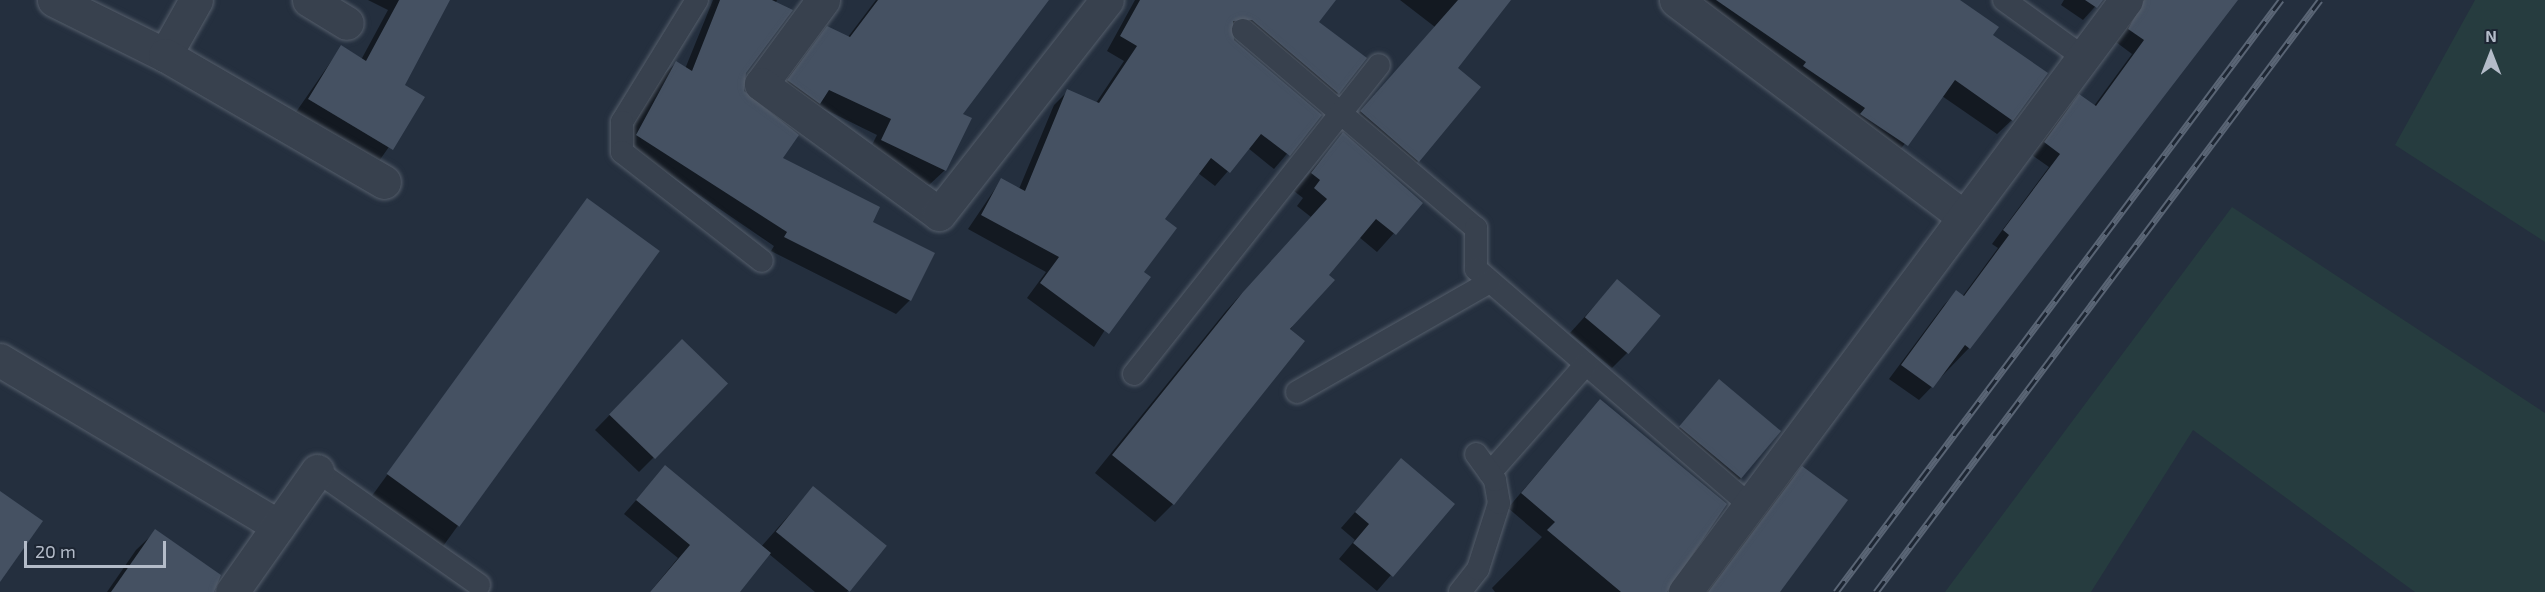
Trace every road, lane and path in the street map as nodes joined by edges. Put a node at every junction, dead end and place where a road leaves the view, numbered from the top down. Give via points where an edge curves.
1 (54, 0) edge
2 (196, 0) edge
3 (309, 0) edge
4 (697, 0) edge
5 (823, 0) edge
6 (1107, 0) edge
7 (1676, 0) edge
8 (2004, 0) edge
9 (2126, 0) edge
10 (347, 23) dead end
11 (1243, 30) dead end
12 (165, 55) junction
13 (2083, 57) junction
14 (1378, 65) dead end
15 (1340, 113) junction
16 (384, 182) dead end
17 (1961, 214) junction
18 (762, 261) dead end
19 (1490, 282) junction
20 (0, 360) edge
21 (1586, 364) junction
22 (1134, 374) dead end
23 (1297, 392) dead end
24 (1476, 454) dead end
25 (317, 471) joint
26 (1490, 473) junction
27 (1752, 507) junction
28 (278, 526) junction
29 (479, 585) dead end
30 (232, 592) edge
31 (1460, 592) edge
32 (1685, 592) edge

1 - 12 street
2 - 12 street
3 - 10 street
4 - 18 lane via 622,122 622,152
5 - 6 street via 761,84 939,214
7 - 17 street
8 - 13 lane
9 - 13 street
11 - 15 lane
12 - 16 street
13 - 17 street
14 - 15 lane
15 - 19 lane via 1476,228 1476,269
15 - 22 lane
17 - 27 street
19 - 21 lane
19 - 23 lane
20 - 28 street
21 - 26 lane
21 - 27 lane
24 - 26 lane
25 - 28 street
25 - 29 lane
26 - 31 lane via 1500,503 1478,569
27 - 32 street
28 - 30 street

